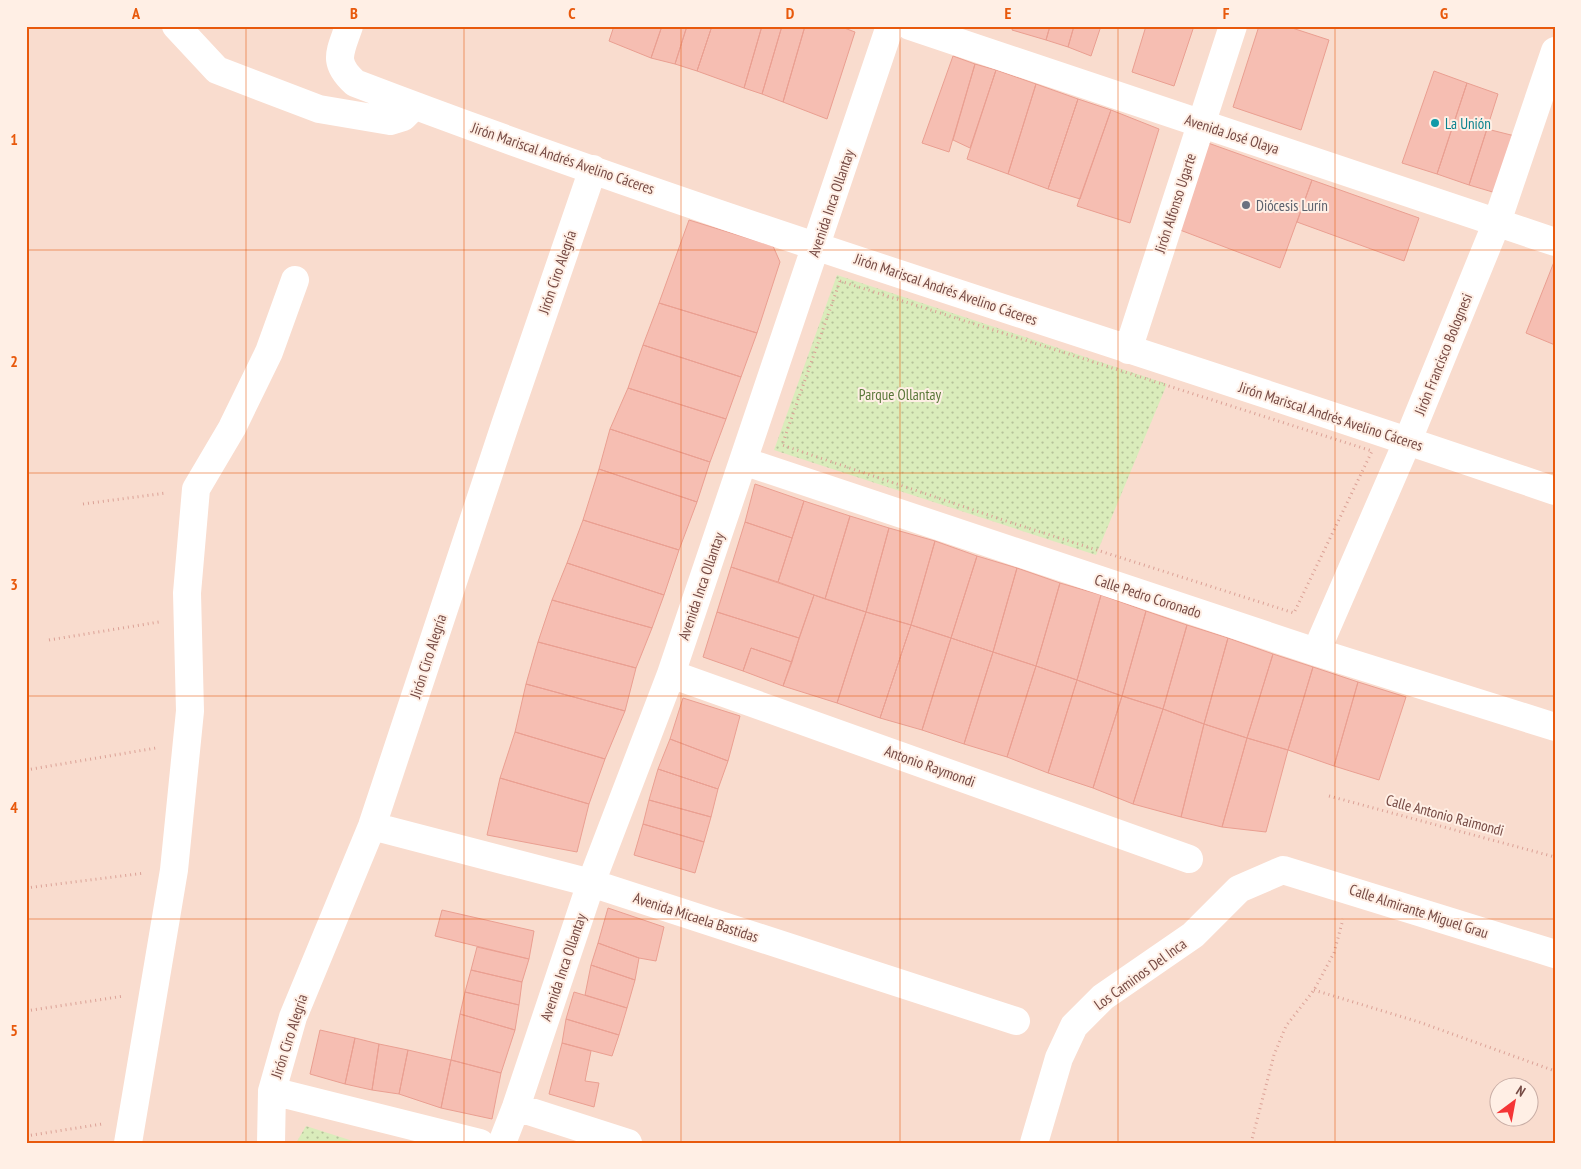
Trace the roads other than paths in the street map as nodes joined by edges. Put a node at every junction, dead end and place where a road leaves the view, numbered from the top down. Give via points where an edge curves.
1 (176, 26) edge
2 (349, 26) edge
3 (890, 26) edge
4 (910, 26) edge
5 (1233, 26) edge
6 (1555, 51) edge
7 (414, 106) junction
8 (1201, 123) junction
9 (593, 169) junction
10 (1497, 222) junction
11 (1555, 242) edge
12 (816, 246) junction
13 (295, 280) dead end
14 (1128, 350) junction
15 (1408, 440) junction
16 (743, 461) junction
17 (1555, 491) edge
18 (1316, 652) junction
19 (671, 674) junction
20 (1555, 727) edge
21 (372, 826) junction
22 (1189, 859) dead end
23 (1283, 870) joint
24 (592, 883) junction
25 (1555, 954) edge
26 (1016, 1021) dead end
27 (272, 1090) junction
28 (516, 1106) junction
29 (131, 1131) edge
30 (271, 1143) edge
31 (480, 1143) edge
32 (502, 1143) edge
33 (628, 1143) edge
34 (1034, 1143) edge

1 - 7 street via 216,70 319,109 390,122 403,117
2 - 7 street, Jirón Mariscal Andrés Avelino Cáceres via 338,58 344,73 355,83
3 - 12 street, Avenida Inca Ollantay
4 - 8 street, Avenida José Olaya
5 - 8 street, Jirón Alfonso Ugarte
6 - 10 street, Jirón Francisco Bolognesi
7 - 9 street, Jirón Mariscal Andrés Avelino Cáceres
8 - 10 street, Avenida José Olaya
8 - 14 street, Jirón Alfonso Ugarte
9 - 12 street, Jirón Mariscal Andrés Avelino Cáceres
9 - 21 street, Jirón Ciro Alegría
10 - 11 street, Avenida José Olaya
10 - 15 street, Jirón Francisco Bolognesi
12 - 14 street, Jirón Mariscal Andrés Avelino Cáceres
12 - 16 street, Avenida Inca Ollantay
13 - 29 street via 269,352 232,428 196,489 187,593 190,711 187,743 174,870
14 - 15 street, Jirón Mariscal Andrés Avelino Cáceres
15 - 17 street, Jirón Mariscal Andrés Avelino Cáceres
15 - 18 street, Jirón Francisco Bolognesi
16 - 18 street, Calle Pedro Coronado
16 - 19 street, Avenida Inca Ollantay
18 - 20 street, Calle Pedro Coronado
19 - 22 street, Antonio Raymondi
19 - 24 street, Avenida Inca Ollantay
21 - 24 street, Avenida Micaela Bastidas
21 - 27 street, Jirón Ciro Alegría via 293,1017
23 - 25 street, Calle Almirante Miguel Grau
23 - 34 street, Los Caminos Del Inca via 1239,889 1193,935 1103,997 1074,1026 1059,1058
24 - 26 street, Avenida Micaela Bastidas
24 - 28 street, Avenida Inca Ollantay
27 - 30 street, Jirón Ciro Alegría
27 - 31 street
28 - 32 street, Avenida Inca Ollantay
28 - 33 street

